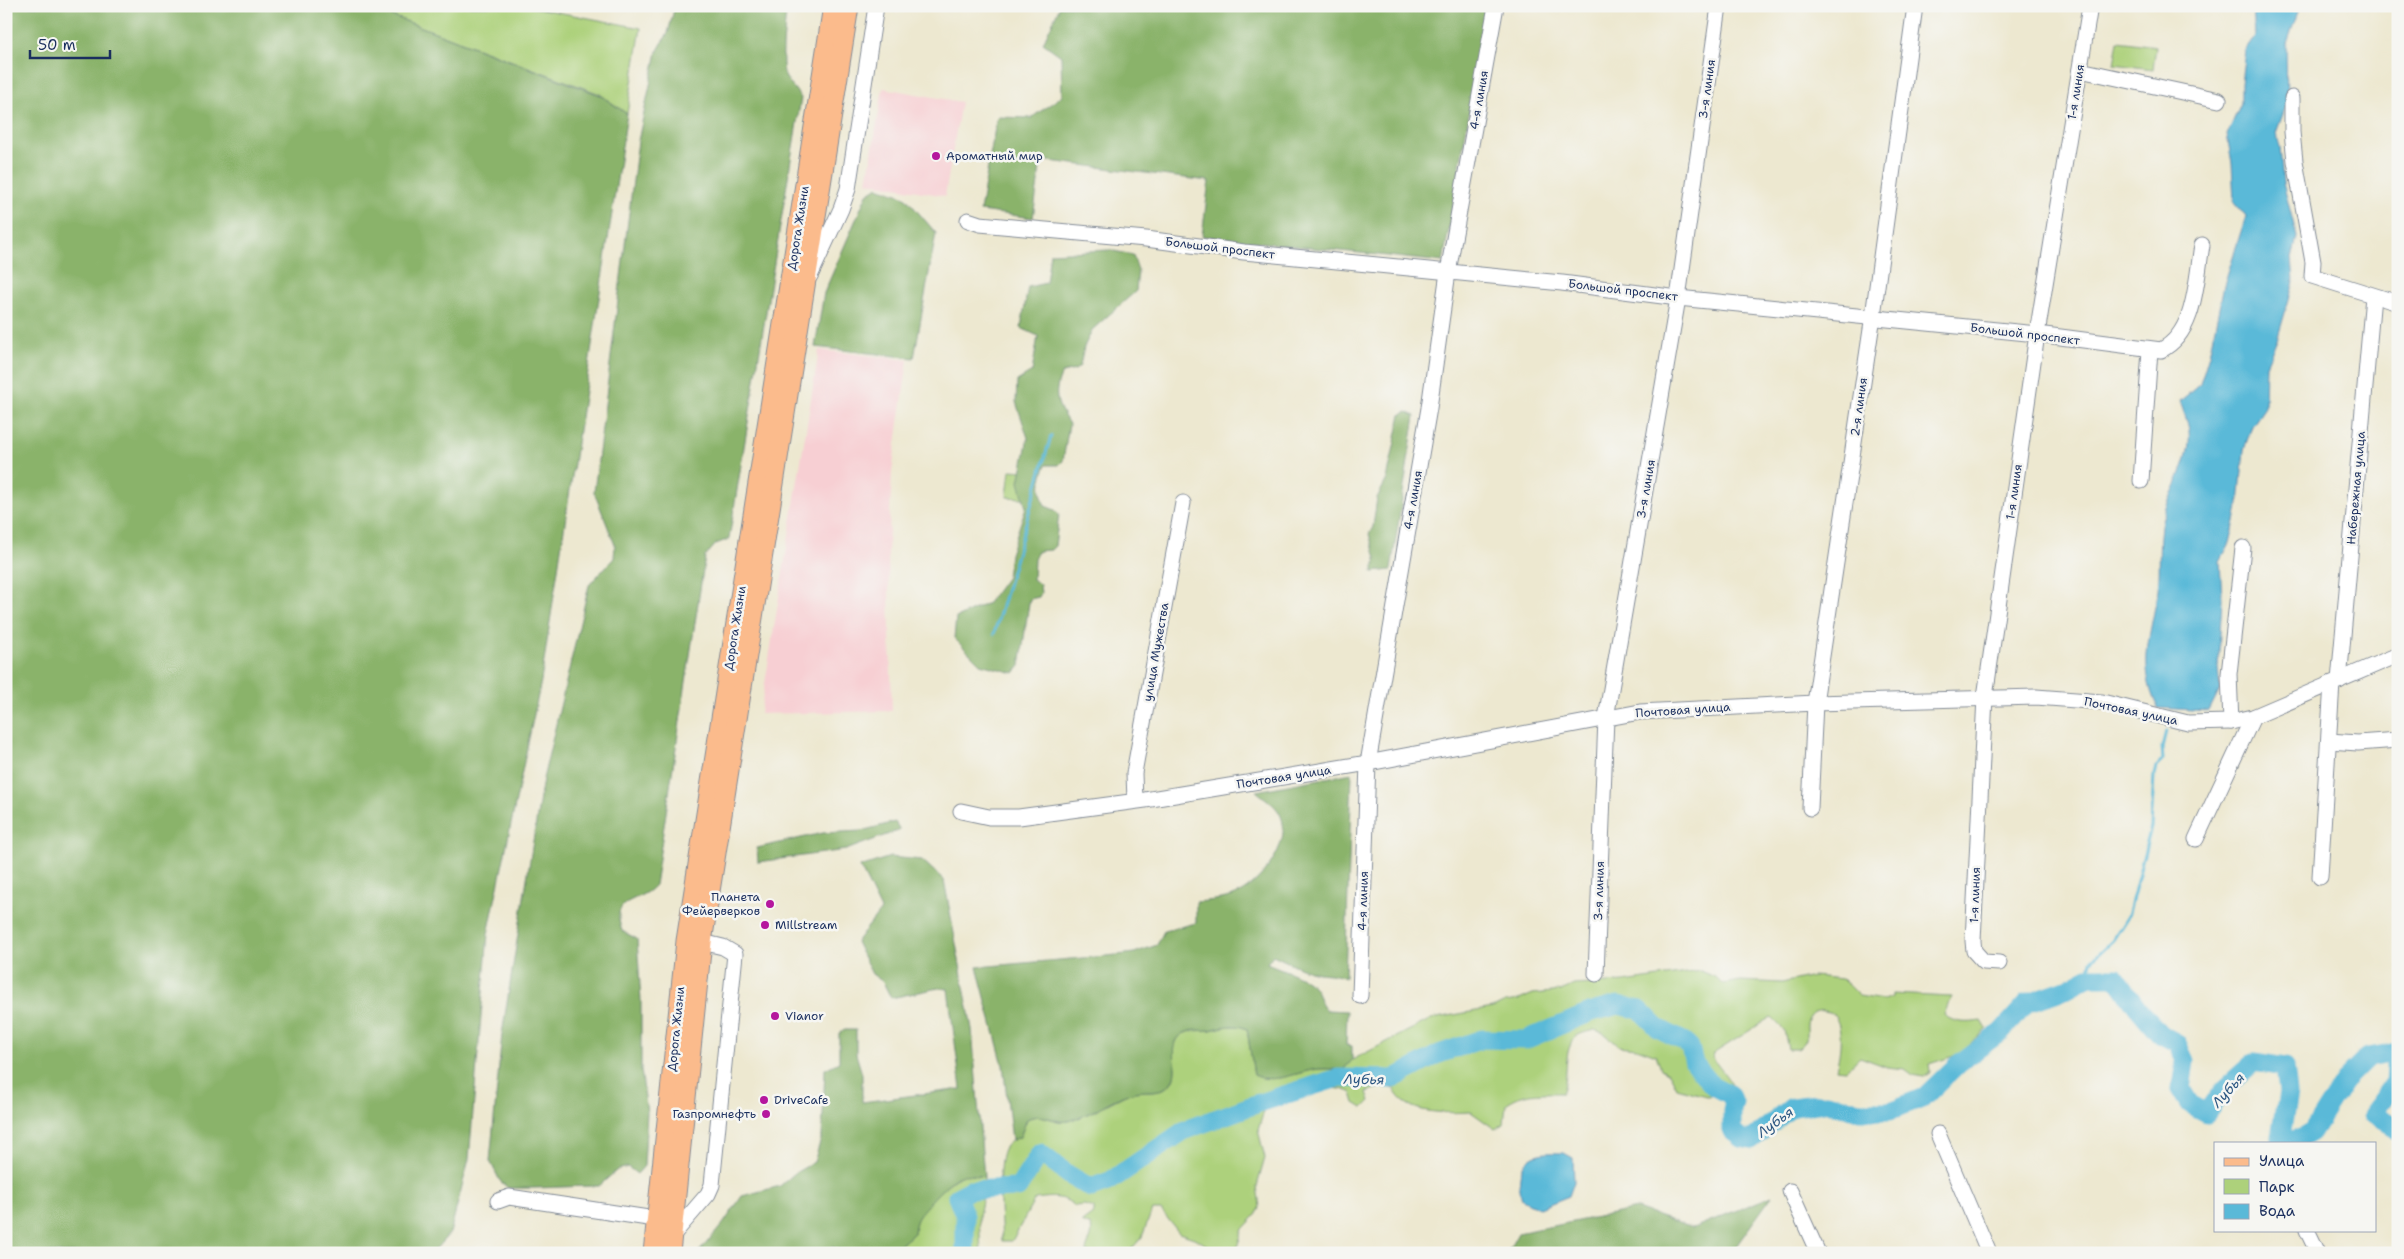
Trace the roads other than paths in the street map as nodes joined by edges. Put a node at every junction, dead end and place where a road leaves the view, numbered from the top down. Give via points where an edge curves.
1 (833, 6) edge
2 (849, 6) edge
3 (876, 6) edge
4 (1496, 6) edge
5 (1719, 6) edge
6 (1915, 6) edge
7 (2090, 6) edge
8 (2080, 70) junction
9 (2292, 98) dead end
10 (2219, 100) dead end
11 (968, 220) dead end
12 (2202, 245) dead end
13 (1448, 272) junction
14 (805, 286) junction
15 (2373, 296) junction
16 (1678, 298) junction
17 (2398, 302) edge
18 (1873, 316) junction
19 (2037, 334) junction
20 (2150, 350) junction
21 (2141, 481) dead end
22 (1183, 503) dead end
23 (2243, 548) dead end
24 (2398, 654) edge
25 (2335, 682) junction
26 (1984, 698) junction
27 (1815, 703) junction
28 (2253, 717) junction
29 (1606, 718) junction
30 (2231, 722) junction
31 (2398, 740) edge
32 (2329, 741) junction
33 (1368, 763) junction
34 (1135, 802) junction
35 (1810, 808) dead end
36 (961, 811) dead end
37 (2196, 839) dead end
38 (2320, 877) dead end
39 (702, 942) junction
40 (1999, 963) dead end
41 (1596, 974) dead end
42 (1360, 996) dead end
43 (1938, 1134) dead end
44 (1790, 1191) dead end
45 (498, 1201) dead end
46 (655, 1219) junction
47 (2307, 1232) edge
48 (671, 1245) edge
49 (652, 1253) edge
50 (1818, 1253) edge
51 (1989, 1253) edge
52 (2318, 1253) edge

1 - 46 main road, Дорога Жизни via 686,941
2 - 14 main road, Дорога Жизни
3 - 14 street via 848,189
4 - 13 street, 4-я линия
5 - 16 street, 3-я линия
6 - 18 street, 2-я линия
7 - 8 street, 1-я линия
8 - 10 street
8 - 19 street, 1-я линия
9 - 15 street via 2292,132 2313,262 2312,276
11 - 13 street, Большой проспект via 980,224
12 - 20 street, Большой проспект via 2190,311 2182,332 2168,347
13 - 16 street, Большой проспект
13 - 33 street, 4-я линия via 1429,408
14 - 39 main road, Дорога Жизни
15 - 17 street
15 - 25 street, Набережная улица
16 - 18 street, Большой проспект
16 - 29 street, 3-я линия
18 - 19 street, Большой проспект
18 - 27 street, 2-я линия
19 - 20 street, Большой проспект
19 - 26 street, 1-я линия
20 - 21 street
22 - 34 street, улица Мужества via 1134,773
23 - 30 street via 2229,674
24 - 25 street, Почтовая улица
25 - 28 street, Почтовая улица
25 - 32 street, Набережная улица
26 - 27 street, Почтовая улица
26 - 30 street, Почтовая улица via 2069,698 2102,702 2188,723
26 - 40 street, 1-я линия via 1973,941 1974,951 1984,962
27 - 29 street, Почтовая улица via 1640,712
27 - 35 street, 2-я линия
28 - 30 street, Почтовая улица
28 - 37 street
29 - 33 street, Почтовая улица
29 - 41 street, 3-я линия
31 - 32 street
32 - 38 street, Набережная улица
33 - 34 street, Почтовая улица
33 - 42 street, 4-я линия
34 - 36 street, Почтовая улица via 1019,817 989,817
39 - 48 main road, Дорога Жизни
39 - 48 street via 735,954 725,1059 712,1185
43 - 51 street
44 - 50 street
45 - 46 street via 509,1198
46 - 49 main road, Дорога Жизни
47 - 52 street

